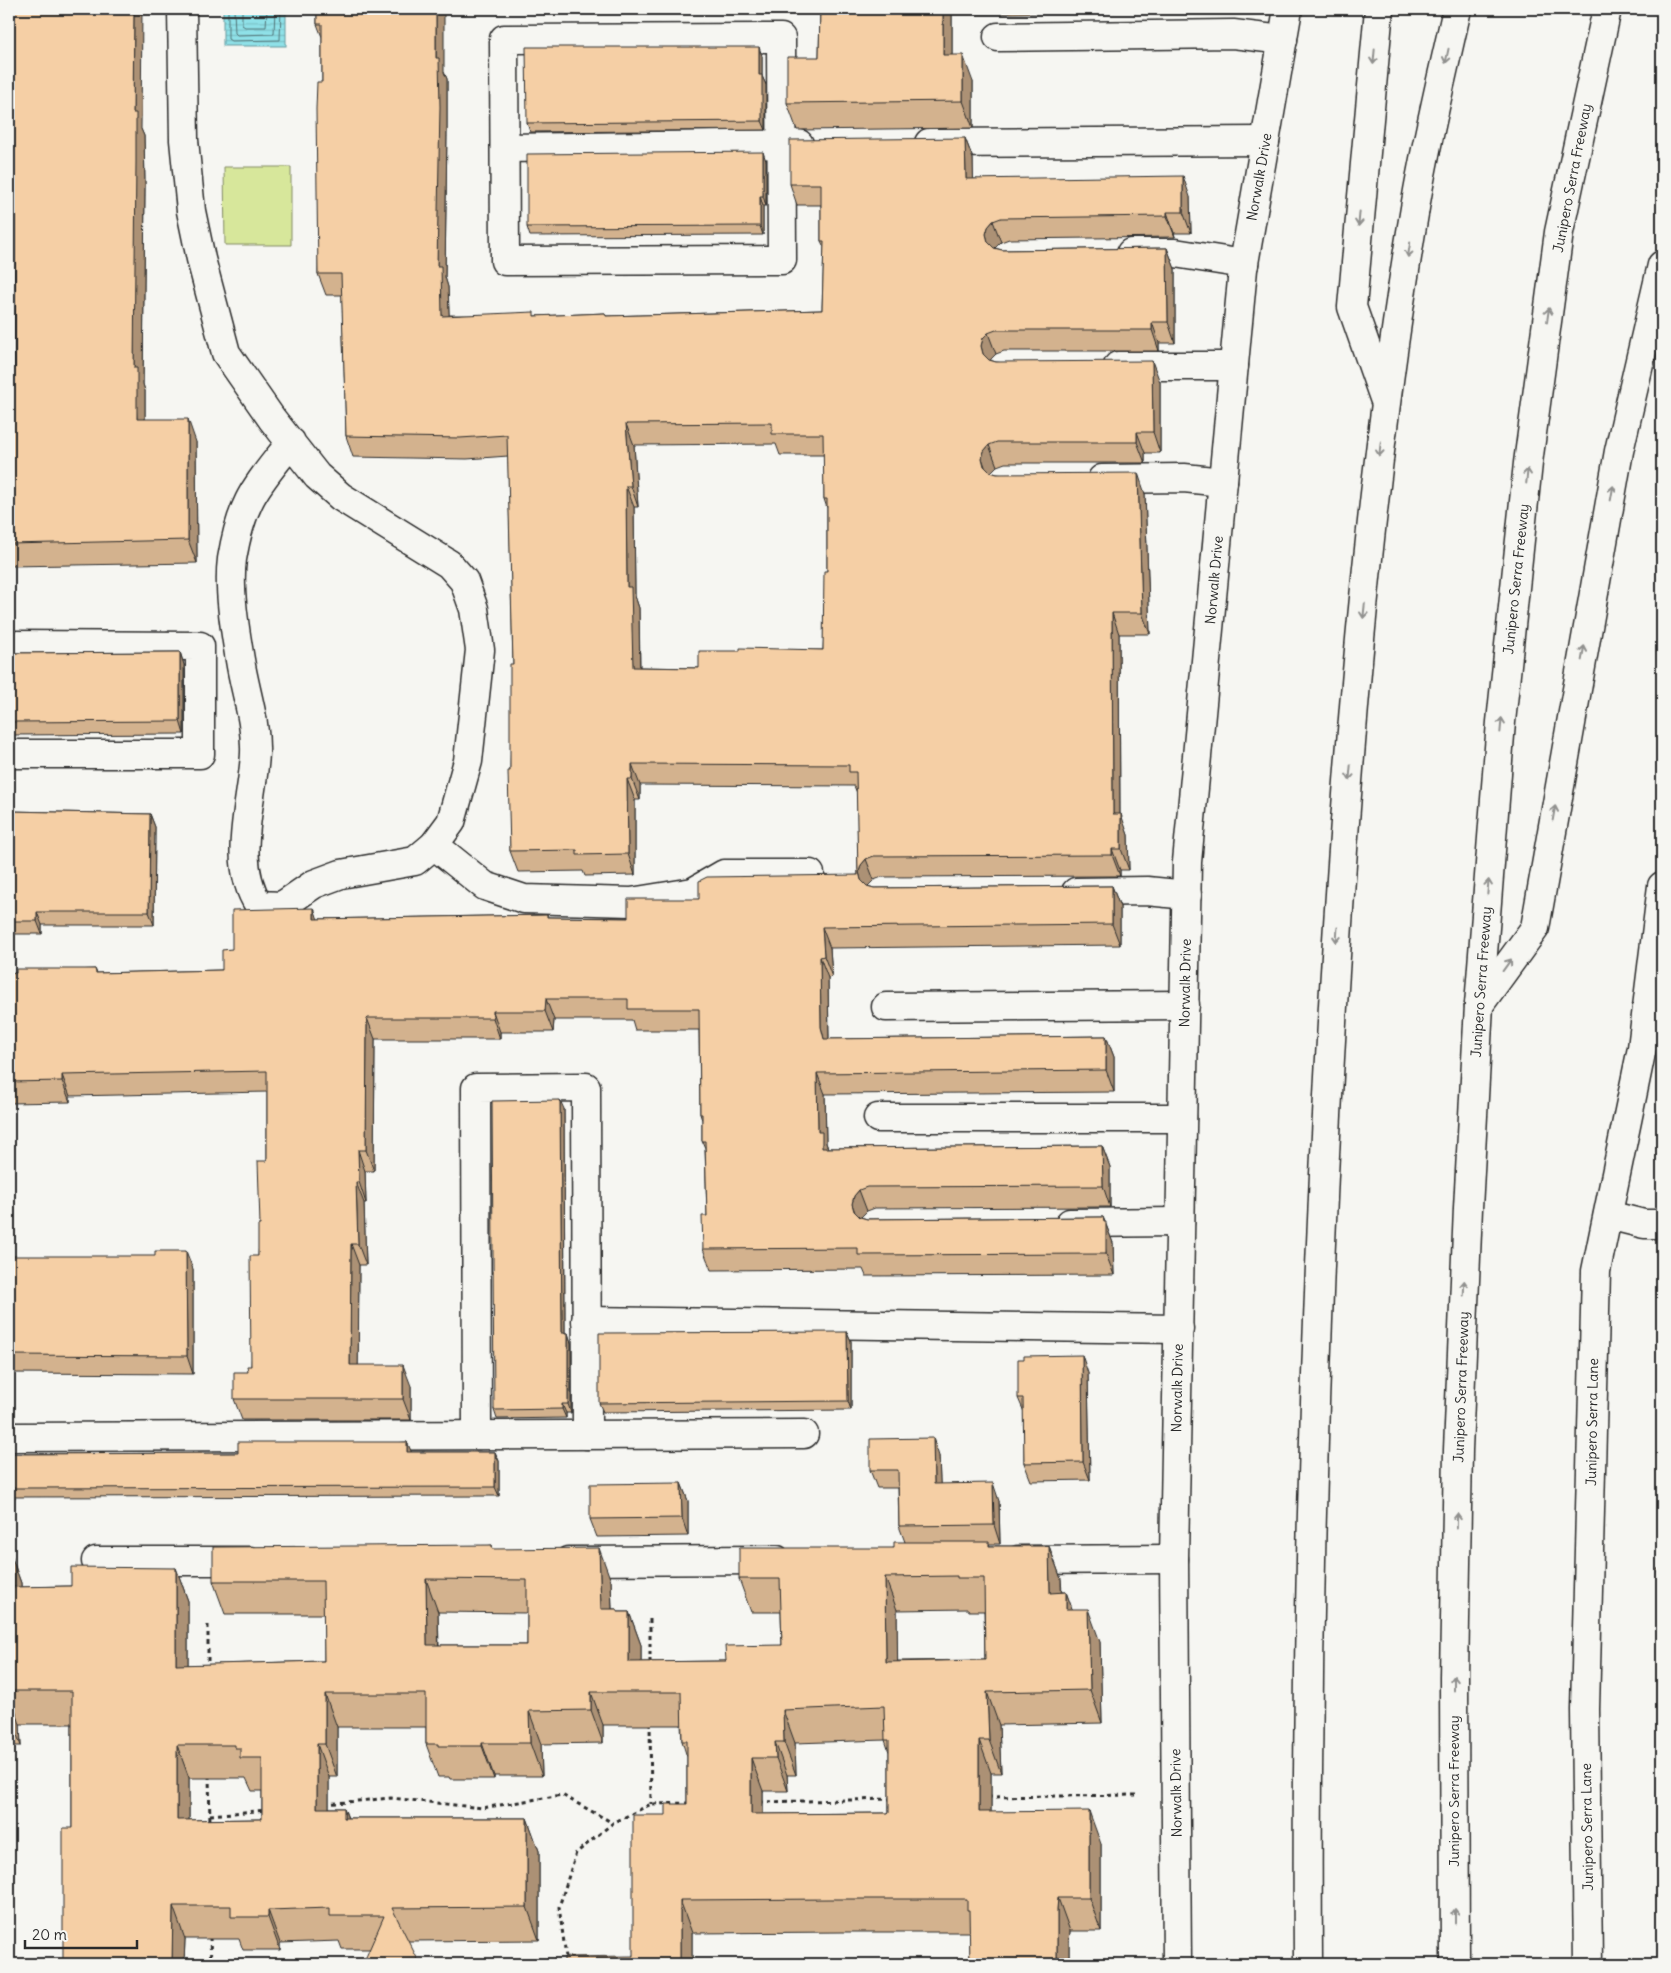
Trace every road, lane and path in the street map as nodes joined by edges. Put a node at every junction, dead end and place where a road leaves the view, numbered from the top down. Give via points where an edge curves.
1 (182, 9) edge
2 (1288, 9) edge
3 (1379, 9) edge
4 (1457, 9) edge
5 (1607, 9) edge
6 (998, 37) dead end
7 (1283, 40) junction
8 (1265, 142) junction
9 (900, 143) edge
10 (781, 144) junction
11 (821, 144) edge
12 (505, 148) junction
13 (1107, 254) edge
14 (1244, 264) junction
15 (1662, 265) edge
16 (1093, 366) edge
17 (1234, 366) junction
18 (1385, 401) junction
19 (290, 442) junction
20 (1074, 479) edge
21 (1223, 482) junction
22 (9, 645) edge
23 (9, 754) edge
24 (434, 845) junction
25 (810, 874) edge
26 (1662, 886) edge
27 (1050, 892) edge
28 (1187, 895) junction
29 (1185, 1005) junction
30 (1479, 1005) junction
31 (886, 1007) dead end
32 (878, 1118) dead end
33 (1182, 1118) junction
34 (1608, 1215) junction
35 (1180, 1222) junction
36 (1041, 1224) edge
37 (1662, 1224) edge
38 (586, 1321) junction
39 (1179, 1329) junction
40 (804, 1434) dead end
41 (477, 1435) junction
42 (587, 1435) junction
43 (9, 1437) edge
44 (799, 1560) edge
45 (997, 1560) edge
46 (1174, 1560) junction
47 (274, 1561) edge
48 (541, 1561) edge
49 (96, 1562) dead end
50 (650, 1619) dead end
51 (208, 1625) dead end
52 (650, 1668) edge
53 (208, 1672) edge
54 (650, 1716) edge
55 (209, 1768) edge
56 (1137, 1795) dead end
57 (979, 1798) edge
58 (899, 1799) edge
59 (750, 1802) edge
60 (324, 1804) dead end
61 (651, 1804) junction
62 (276, 1809) edge
63 (691, 1812) edge
64 (210, 1815) junction
65 (613, 1823) junction
66 (210, 1825) edge
67 (210, 1934) edge
68 (1137, 1962) dead end
69 (411, 1963) edge
70 (682, 1963) edge
71 (211, 1964) edge
72 (451, 1964) edge
73 (571, 1964) edge
74 (699, 1964) edge
75 (1056, 1964) edge
76 (1101, 1964) edge
77 (1177, 1964) edge
78 (1308, 1964) edge
79 (1455, 1964) edge
80 (1588, 1964) edge

1 - 19 main road via 184,140 191,211 201,259 226,353
2 - 7 main road, Norwalk Drive
3 -> 18 main road via 1352,307
4 -> 18 main road via 1417,197
30 -> 5 main road, Junipero Serra Freeway via 1501,722 1528,463 1559,232
6 - 7 main road via 1233,34
7 - 8 main road, Norwalk Drive
8 - 9 main road
8 - 14 main road, Norwalk Drive
10 - 11 main road
10 - 12 main road
10 - 12 main road via 781,38 504,39
10 - 12 main road via 782,260 506,261
13 - 14 main road via 1175,253
14 - 17 main road, Norwalk Drive
30 -> 15 main road via 1535,928 1619,451
16 - 17 main road
17 - 21 main road, Norwalk Drive
18 -> 78 main road via 1338,901 1323,1180 1313,1439
19 - 24 main road via 317,476 341,497 449,564 464,582 474,610 480,650 468,761 451,822
19 - 24 main road via 248,501 232,558 231,586 240,661 254,718 255,754 245,861 251,893 259,905 282,906 314,884 341,874 415,861
20 - 21 main road via 1184,478
21 - 28 main road, Norwalk Drive via 1187,862
22 - 23 main road via 200,646 200,754
24 - 25 main road via 486,886 524,899 631,902 693,892 724,874
26 - 34 main road, Junipero Serra Lane via 1642,1048
27 - 28 main road via 1147,891
28 - 29 main road, Norwalk Drive
29 - 31 main road
29 - 33 main road, Norwalk Drive
79 -> 30 main road, Junipero Serra Freeway via 1454,1677 1458,1460
32 - 33 main road
33 - 35 main road, Norwalk Drive
34 - 37 main road via 1644,1224
34 - 80 main road, Junipero Serra Lane via 1596,1271 1585,1709
35 - 36 main road
35 - 39 main road, Norwalk Drive
38 - 39 main road
38 - 41 main road via 586,1088 476,1088
38 - 42 main road
39 - 46 main road, Norwalk Drive
40 - 42 main road
41 - 42 main road
41 - 43 main road
44 - 48 main road
45 - 46 main road
46 - 77 main road, Norwalk Drive
47 - 49 main road
50 - 52 path
51 - 53 path
54 - 61 path
55 - 64 path
56 - 57 path
58 - 59 path
60 - 65 path via 391,1798 482,1808 562,1795
61 - 63 path via 691,1803
61 - 65 path
62 - 64 path
64 - 66 path
65 - 73 path via 576,1853 559,1907 566,1957
67 - 71 path
68 - 76 path
69 - 72 path
70 - 74 path
75 - 76 path

